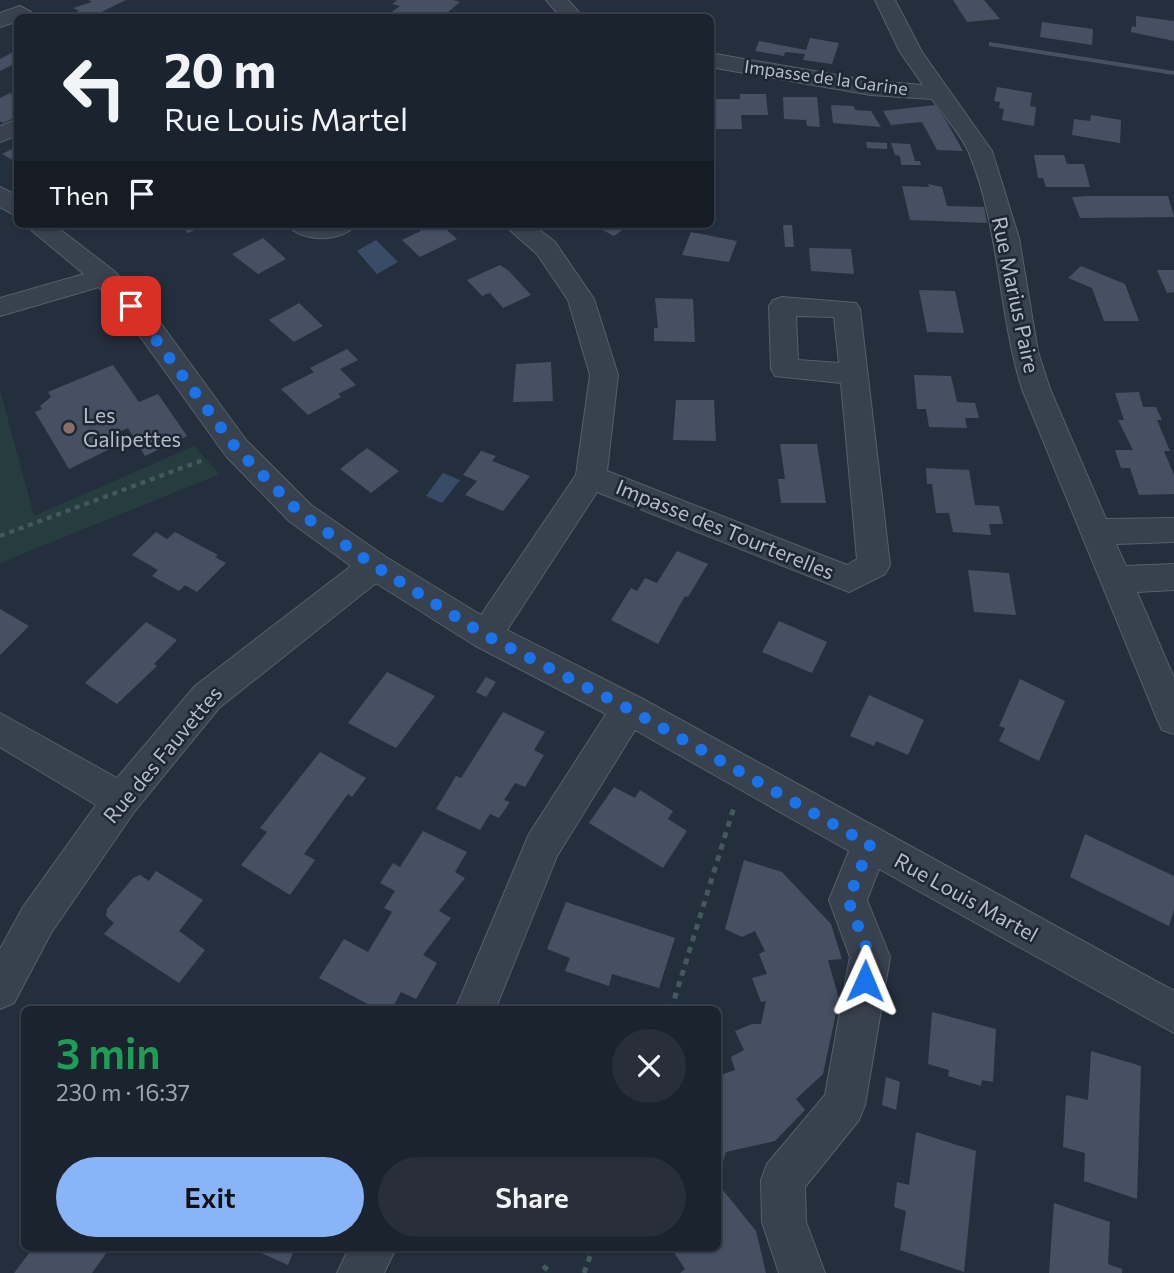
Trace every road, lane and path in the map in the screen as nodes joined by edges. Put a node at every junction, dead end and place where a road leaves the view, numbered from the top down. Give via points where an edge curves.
1 (556, 0) edge
2 (885, 0) edge
3 (570, 14) edge
4 (714, 61) edge
5 (942, 93) junction
6 (0, 195) edge
7 (14, 206) edge
8 (42, 228) edge
9 (304, 228) edge
10 (335, 228) edge
11 (521, 228) edge
12 (105, 277) junction
13 (0, 307) edge
14 (853, 374) dead end
15 (236, 448) junction
16 (591, 477) junction
17 (1174, 530) edge
18 (1096, 533) junction
19 (0, 536) edge
20 (375, 566) junction
21 (1174, 577) edge
22 (1115, 580) junction
23 (485, 635) junction
24 (629, 709) junction
25 (1174, 719) edge
26 (0, 729) edge
27 (749, 778) junction
28 (121, 800) junction
29 (870, 845) junction
30 (0, 989) edge
31 (477, 1006) edge
32 (672, 1006) edge
33 (1174, 1013) edge
34 (371, 1251) edge
35 (592, 1251) edge
36 (543, 1266) dead end
37 (360, 1273) edge
38 (552, 1273) edge
39 (584, 1273) edge
40 (802, 1273) edge

1 - 3 street
2 - 5 street, Rue Marius Paire via 911,52
4 - 5 street, Impasse de la Garine via 871,88
5 - 18 street, Rue Marius Paire via 980,151 1006,238 1024,352
6 - 7 street
8 - 12 street, Rue Louis Martel
9 - 10 street
11 - 16 street via 545,248 581,299 604,375
12 - 13 street
12 - 15 street, Rue Louis Martel via 144,321
14 - 16 street, Impasse des Tourterelles via 874,565 849,579
15 - 19 path
15 - 20 street, Rue Louis Martel via 300,513
16 - 23 street
17 - 18 street
18 - 22 street, Rue Marius Paire
20 - 23 street, Rue Louis Martel
20 - 28 street, Rue des Fauvettes via 207,697
21 - 22 street
22 - 25 street, Rue Marius Paire
23 - 24 street, Rue Louis Martel
24 - 27 street, Rue Louis Martel
24 - 31 street via 542,846
26 - 28 street
27 - 29 street, Rue Louis Martel
27 - 32 path via 729,817
28 - 30 street, Rue des Fauvettes via 37,920
29 - 33 street, Rue Louis Martel
29 - 40 street via 848,900 870,957 844,1105 783,1180 784,1222
34 - 37 street
35 - 39 path
36 - 38 path

